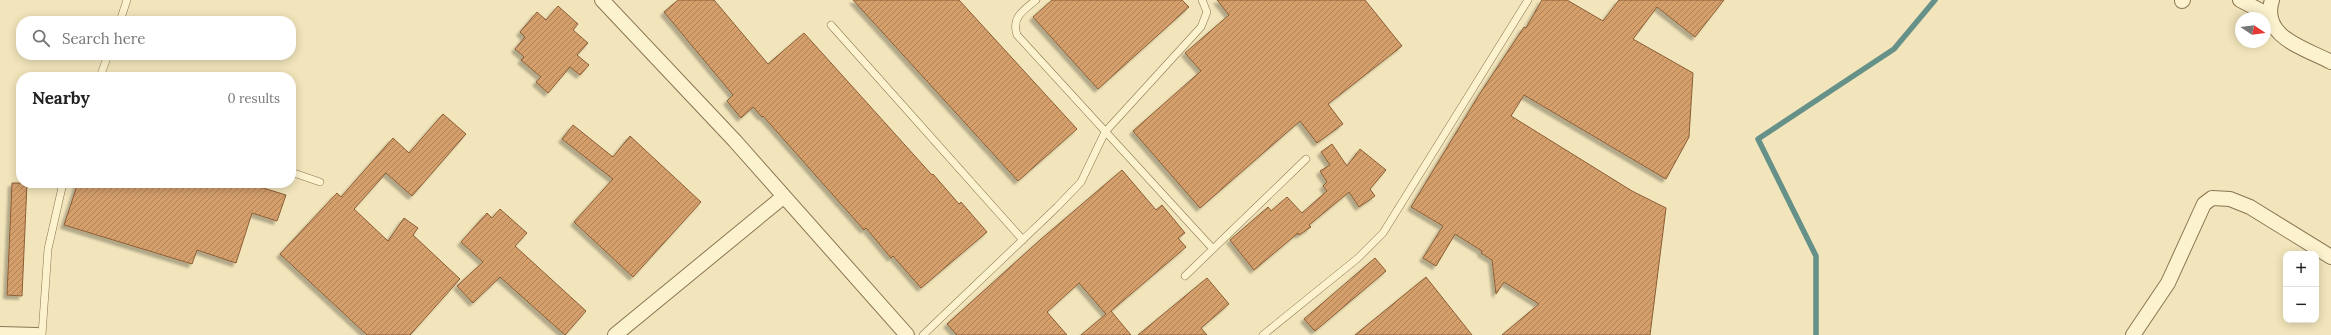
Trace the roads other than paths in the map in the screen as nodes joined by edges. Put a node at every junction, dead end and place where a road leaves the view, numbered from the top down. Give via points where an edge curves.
1 (127, 0) edge
2 (602, 0) edge
3 (1036, 0) edge
4 (1202, 0) edge
5 (1528, 0) edge
6 (2240, 0) edge
7 (2272, 0) edge
8 (2263, 12) edge
9 (2270, 12) edge
10 (122, 16) edge
11 (2271, 23) edge
12 (831, 26) dead end
13 (106, 60) edge
14 (2331, 62) edge
15 (102, 72) edge
16 (1105, 132) junction
17 (1306, 159) dead end
18 (296, 174) edge
19 (320, 182) dead end
20 (62, 188) edge
21 (783, 197) junction
22 (1023, 240) junction
23 (1213, 249) junction
24 (2331, 257) edge
25 (1185, 276) dead end
26 (0, 334) edge
27 (37, 335) edge
28 (42, 335) edge
29 (615, 335) edge
30 (907, 335) edge
31 (923, 335) edge
32 (1264, 335) edge
33 (2133, 335) edge

1 - 10 lane
2 - 21 street via 735,141
3 - 16 lane via 1016,20 1014,27 1017,35
4 - 16 lane via 1206,12 1201,27
5 - 32 lane via 1383,233 1358,258
6 - 8 street
7 - 9 street
11 - 14 street via 2277,32
12 - 22 lane
13 - 15 lane
16 - 22 lane via 1081,182
16 - 23 lane
17 - 23 lane
18 - 19 lane
20 - 28 lane via 48,249
21 - 29 street
21 - 30 street
22 - 31 lane
23 - 25 lane
24 - 33 street via 2250,207 2230,199 2212,198 2204,204 2168,282
26 - 27 street

